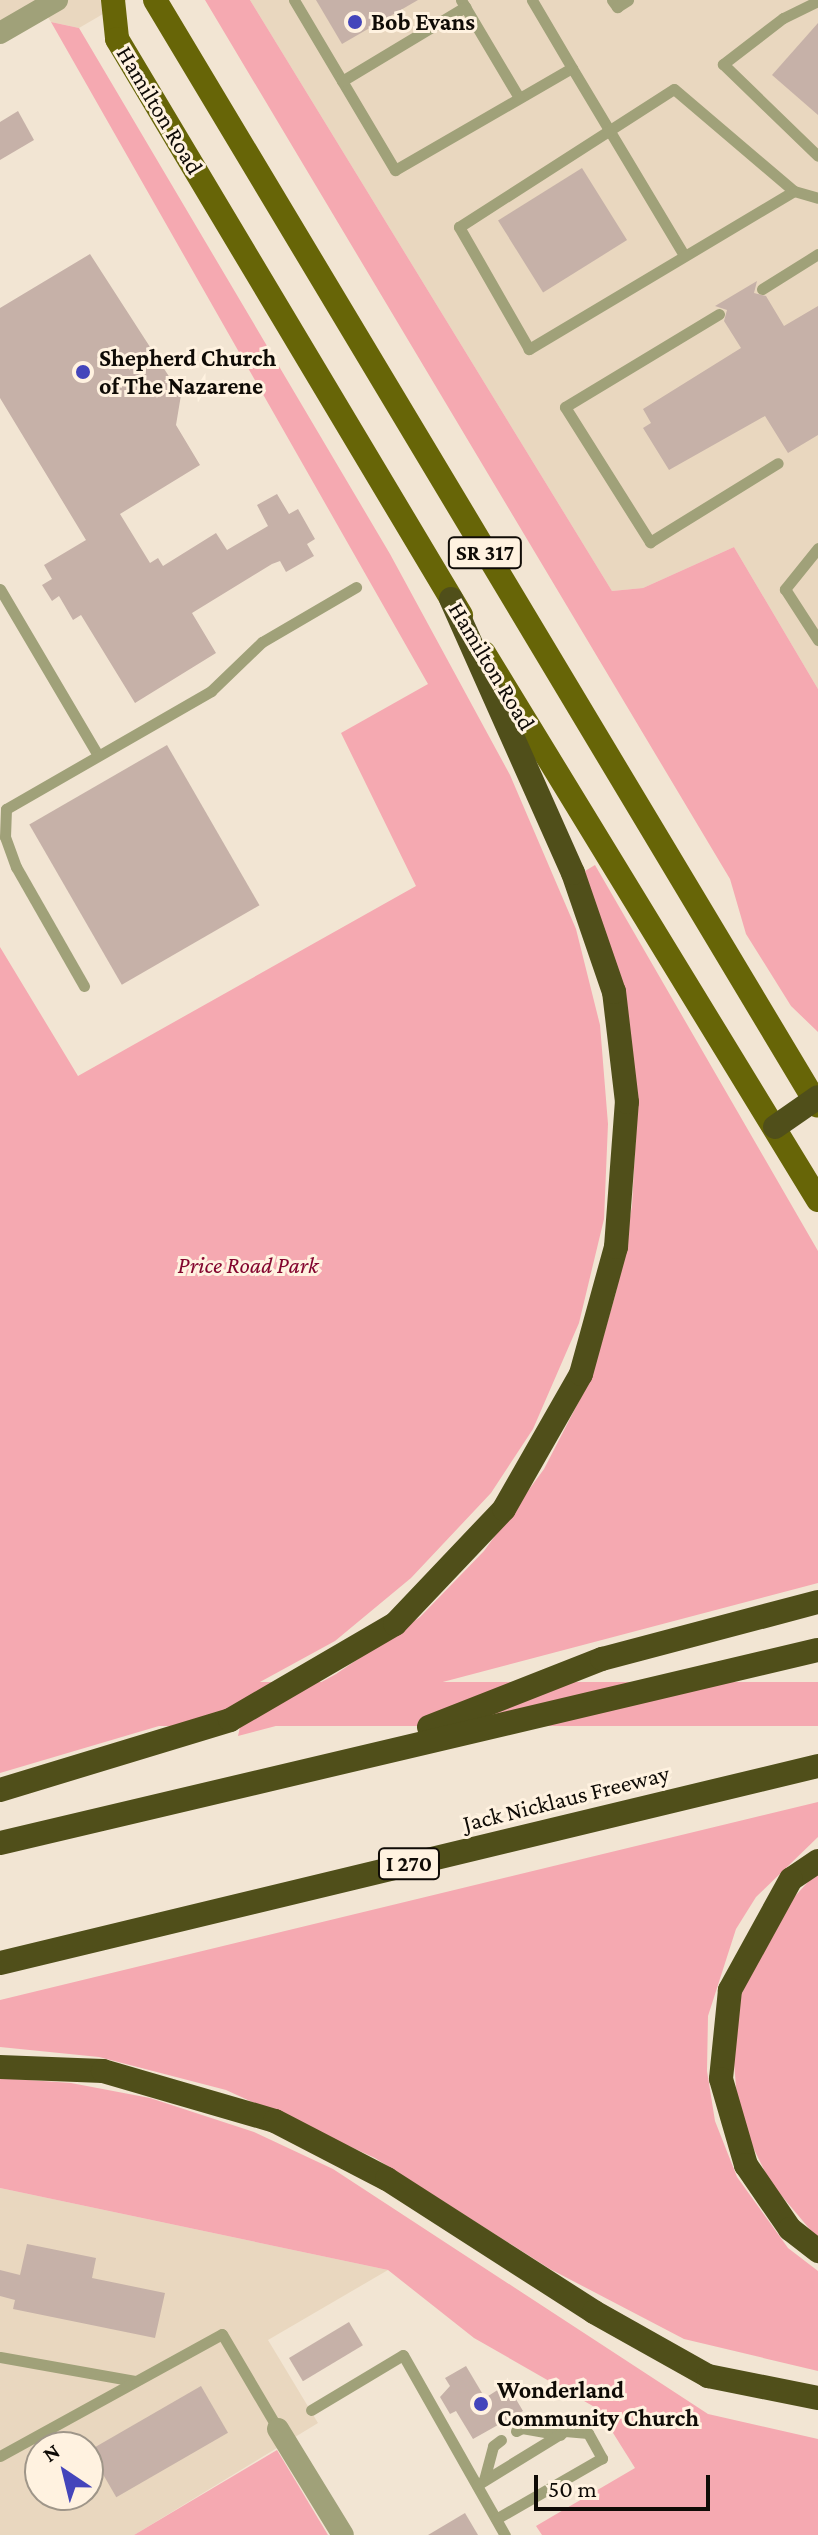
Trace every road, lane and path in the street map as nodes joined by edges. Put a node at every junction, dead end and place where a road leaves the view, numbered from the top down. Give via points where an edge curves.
1 (57, 0) edge
2 (113, 0) edge
3 (155, 0) edge
4 (294, 0) edge
5 (532, 0) edge
6 (612, 0) edge
7 (628, 0) edge
8 (818, 1) edge
9 (463, 4) edge
10 (0, 33) edge
11 (572, 68) junction
12 (342, 81) junction
13 (518, 96) junction
14 (610, 130) junction
15 (818, 156) edge
16 (794, 191) junction
17 (818, 198) edge
18 (818, 254) edge
19 (684, 255) junction
20 (762, 289) dead end
21 (719, 314) dead end
22 (778, 463) dead end
23 (818, 548) edge
24 (356, 587) dead end
25 (0, 589) edge
26 (451, 599) junction
27 (818, 640) edge
28 (97, 754) junction
29 (84, 986) dead end
30 (817, 1101) edge
31 (775, 1127) junction
32 (818, 1200) edge
33 (818, 1602) edge
34 (818, 1650) edge
35 (347, 1759) junction
36 (818, 1766) edge
37 (0, 1790) edge
38 (0, 1843) edge
39 (818, 1861) edge
40 (0, 1963) edge
41 (0, 2067) edge
42 (818, 2251) edge
43 (0, 2357) edge
44 (135, 2382) junction
45 (818, 2398) edge
46 (311, 2410) dead end
47 (278, 2429) joint
48 (516, 2431) dead end
49 (560, 2435) junction
50 (501, 2440) dead end
51 (0, 2456) edge
52 (480, 2483) junction
53 (496, 2519) junction
54 (343, 2535) edge
55 (505, 2535) edge

1 - 10 street
2 - 26 main road, Hamilton Road / SR 317 via 117,39
3 - 30 main road, SR 317
4 - 12 lane
5 - 11 lane
6 - 7 lane via 617,7
8 - 15 lane via 783,18 723,64
9 - 12 lane
9 - 13 lane
11 - 13 lane
11 - 14 lane
12 - 13 lane via 395,170
14 - 16 lane via 674,89
14 - 19 lane
14 - 19 lane via 459,227 529,349
16 - 17 lane
16 - 19 lane
18 - 20 lane
21 - 22 lane via 565,407 650,542
23 - 27 lane via 785,589
24 - 28 lane via 262,642 211,691
25 - 28 lane
26 - 31 main road, Hamilton Road / SR 317
26 - 37 highway via 573,873 614,992 627,1102 616,1247 581,1374 504,1509 395,1624 230,1720
28 - 29 lane via 6,809 5,837 16,867
30 - 31 highway
31 - 32 main road, Hamilton Road / SR 317
33 - 35 highway via 602,1659
34 - 35 highway
35 - 38 highway
36 - 40 highway, Jack Nicklaus Freeway / I 270
39 - 42 highway via 791,1879 730,1990 721,2079 746,2165 790,2229
41 - 45 highway via 103,2071 275,2121 387,2179 594,2312 708,2376
43 - 44 lane
44 - 47 lane via 222,2334
44 - 51 lane
46 - 52 lane via 403,2355
47 - 54 street
48 - 49 lane
49 - 52 lane
49 - 53 lane via 588,2433 602,2458
50 - 52 lane via 493,2446
52 - 53 lane
53 - 55 lane

